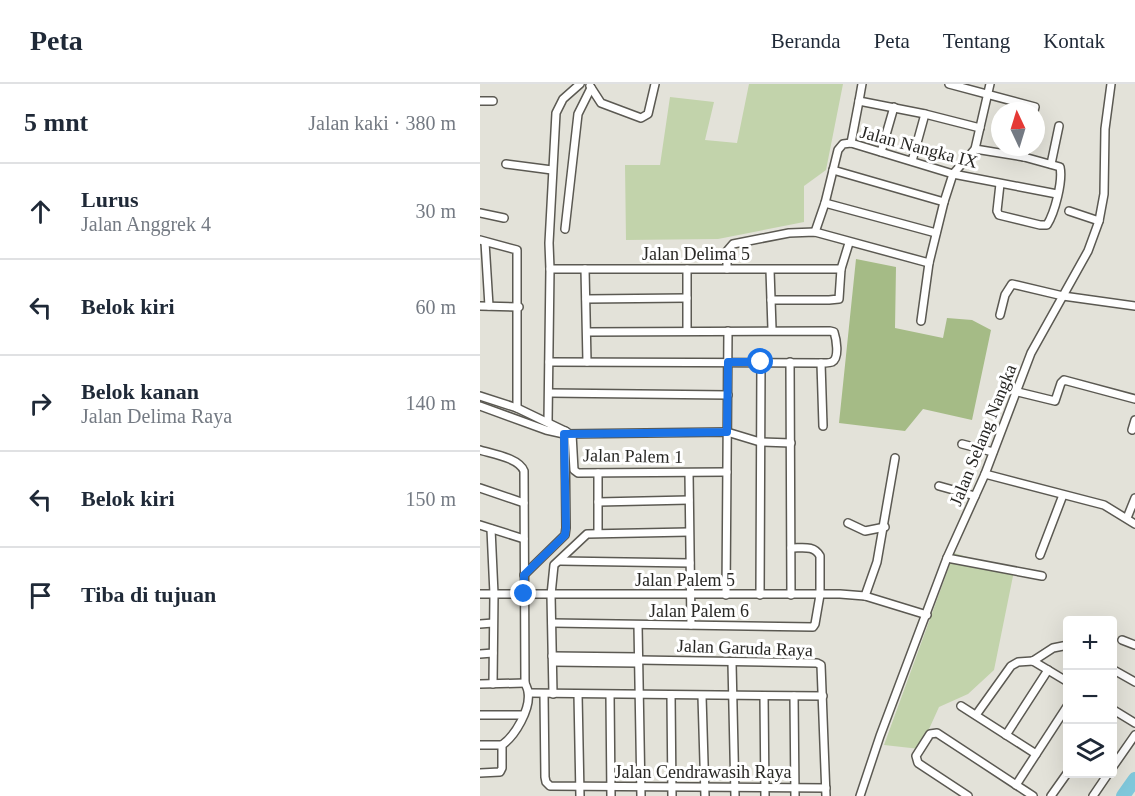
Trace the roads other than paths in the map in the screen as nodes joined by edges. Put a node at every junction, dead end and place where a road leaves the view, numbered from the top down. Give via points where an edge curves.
1 (580, 84) edge
2 (655, 84) edge
3 (862, 84) edge
4 (948, 84) edge
5 (990, 84) edge
6 (1111, 84) edge
7 (590, 86) edge
8 (988, 95) junction
9 (480, 101) edge
10 (492, 101) dead end
11 (859, 101) junction
12 (1015, 102) edge
13 (894, 107) junction
14 (925, 114) junction
15 (1059, 126) dead end
16 (980, 128) junction
17 (847, 144) junction
18 (975, 149) junction
19 (881, 152) junction
20 (1024, 158) joint
21 (912, 161) junction
22 (506, 164) dead end
23 (1052, 164) junction
24 (552, 170) junction
25 (833, 170) junction
26 (953, 174) junction
27 (1000, 184) junction
28 (1057, 194) junction
29 (944, 202) junction
30 (825, 203) junction
31 (1069, 212) dead end
32 (480, 213) edge
33 (504, 218) dead end
34 (1099, 220) junction
35 (565, 229) dead end
36 (815, 232) junction
37 (936, 233) junction
38 (483, 241) edge
39 (849, 243) junction
40 (929, 263) junction
41 (550, 269) junction
42 (585, 269) junction
43 (687, 269) junction
44 (727, 269) junction
45 (841, 269) junction
46 (770, 270) junction
47 (1063, 296) junction
48 (687, 298) junction
49 (586, 299) junction
50 (771, 300) junction
51 (480, 306) edge
52 (489, 306) junction
53 (1135, 306) edge
54 (519, 307) junction
55 (1000, 315) dead end
56 (921, 321) dead end
57 (687, 330) junction
58 (772, 330) junction
59 (728, 331) junction
60 (587, 332) junction
61 (549, 362) junction
62 (587, 362) junction
63 (728, 362) junction
64 (761, 362) junction
65 (790, 362) junction
66 (822, 363) junction
67 (549, 393) junction
68 (1018, 393) junction
69 (728, 395) junction
70 (480, 396) edge
71 (1135, 399) edge
72 (480, 406) edge
73 (517, 408) junction
74 (1135, 420) edge
75 (548, 421) junction
76 (823, 426) dead end
77 (1132, 430) dead end
78 (727, 432) junction
79 (568, 433) junction
80 (760, 442) junction
81 (791, 443) junction
82 (963, 444) dead end
83 (480, 450) edge
84 (993, 452) junction
85 (895, 458) dead end
86 (689, 472) junction
87 (727, 472) junction
88 (598, 473) junction
89 (985, 474) junction
90 (939, 486) dead end
91 (480, 488) edge
92 (1063, 495) junction
93 (975, 496) junction
94 (1135, 498) edge
95 (689, 500) junction
96 (598, 502) junction
97 (524, 503) junction
98 (1127, 518) junction
99 (848, 523) dead end
100 (1135, 524) edge
101 (480, 525) edge
102 (885, 527) junction
103 (491, 529) junction
104 (689, 532) junction
105 (598, 533) junction
106 (524, 539) junction
107 (791, 548) junction
108 (1040, 555) dead end
109 (947, 558) junction
110 (560, 561) junction
111 (690, 563) junction
112 (524, 575) junction
113 (1042, 576) dead end
114 (480, 594) edge
115 (494, 594) junction
116 (524, 594) junction
117 (551, 595) junction
118 (690, 595) junction
119 (726, 595) junction
120 (760, 595) junction
121 (792, 595) junction
122 (820, 595) junction
123 (865, 596) junction
124 (927, 615) junction
125 (493, 623) junction
126 (480, 624) edge
127 (552, 624) junction
128 (638, 625) junction
129 (691, 625) junction
130 (1122, 640) dead end
131 (1135, 645) edge
132 (1063, 646) edge
133 (493, 653) junction
134 (480, 654) edge
135 (553, 659) junction
136 (638, 660) junction
137 (1033, 661) junction
138 (732, 663) junction
139 (1048, 670) junction
140 (1115, 670) edge
141 (1063, 679) edge
142 (1135, 682) edge
143 (525, 683) junction
144 (480, 684) edge
145 (493, 684) junction
146 (529, 693) junction
147 (544, 694) junction
148 (553, 694) junction
149 (578, 694) junction
150 (610, 695) junction
151 (640, 695) junction
152 (671, 696) junction
153 (702, 696) junction
154 (732, 696) junction
155 (764, 696) junction
156 (794, 696) junction
157 (823, 696) junction
158 (961, 706) dead end
159 (1117, 712) edge
160 (1063, 713) edge
161 (523, 715) junction
162 (976, 715) junction
163 (480, 716) edge
164 (1135, 723) edge
165 (1006, 735) junction
166 (1135, 735) edge
167 (480, 745) edge
168 (502, 745) junction
169 (1036, 754) junction
170 (1117, 762) edge
171 (480, 773) edge
172 (1064, 778) edge
173 (1105, 778) edge
174 (1016, 785) junction
175 (579, 787) junction
176 (611, 787) junction
177 (642, 787) junction
178 (672, 787) junction
179 (705, 788) junction
180 (736, 788) junction
181 (765, 788) junction
182 (795, 788) junction
183 (826, 792) edge
184 (580, 796) edge
185 (611, 796) edge
186 (642, 796) edge
187 (672, 796) edge
188 (705, 796) edge
189 (735, 796) edge
190 (765, 796) edge
191 (795, 796) edge
192 (860, 796) edge
193 (968, 796) edge
194 (1033, 796) edge
195 (1051, 796) edge
196 (1093, 796) edge

1 - 24 street via 563,99 556,112
2 - 7 street via 648,114 641,118 601,103
3 - 11 street
4 - 8 street
5 - 8 street
6 - 34 street, Jalan Selang Nangka via 1104,129 1104,194
7 - 35 street via 578,114
8 - 12 street
8 - 16 street
9 - 10 street
11 - 13 street
11 - 17 street
13 - 14 street
13 - 19 street
14 - 16 street
14 - 21 street
15 - 23 street
16 - 18 street
17 - 19 street, Jalan Nangka IX
17 - 25 street via 839,146
18 - 20 street
18 - 26 street
19 - 21 street, Jalan Nangka IX
20 - 23 street
21 - 26 street, Jalan Nangka IX
22 - 24 street
23 - 28 street via 1060,167 1061,172
24 - 41 street
25 - 29 street
25 - 30 street
26 - 27 street, Jalan Nangka IX
26 - 29 street
27 - 28 street, Jalan Nangka IX
27 - 28 street via 997,211 1003,217 1040,225 1047,225
29 - 37 street
30 - 36 street
30 - 37 street
31 - 34 street
32 - 33 street
34 - 47 street, Jalan Selang Nangka via 1088,251
36 - 39 street
36 - 44 street via 801,231 733,244 727,249
37 - 40 street
38 - 52 street
38 - 54 street via 517,250
39 - 40 street
39 - 45 street
40 - 56 street
41 - 42 street, Jalan Delima 5
41 - 61 street
42 - 43 street, Jalan Delima 5
42 - 49 street
43 - 44 street, Jalan Delima 5
43 - 48 street
44 - 46 street, Jalan Delima 5
45 - 46 street, Jalan Delima 5
45 - 50 street via 839,299
46 - 50 street
47 - 53 street
47 - 55 street via 1012,284
47 - 68 street, Jalan Selang Nangka via 1031,353
48 - 49 street
48 - 57 street
49 - 60 street
50 - 58 street
51 - 52 street
52 - 54 street
54 - 73 street
57 - 59 street
57 - 60 street
58 - 59 street
58 - 66 street via 834,332 835,360
59 - 63 street
60 - 62 street
61 - 62 street
61 - 67 street
62 - 63 street
63 - 64 street
63 - 69 street
64 - 65 street
64 - 80 street
65 - 66 street
65 - 81 street
66 - 76 street
67 - 69 street
67 - 75 street
68 - 71 street via 1054,400 1064,380
68 - 84 street, Jalan Selang Nangka
69 - 78 street
70 - 73 street
72 - 79 street via 546,430
73 - 75 street
74 - 77 street
75 - 79 street
78 - 79 street
78 - 80 street
78 - 87 street
79 - 88 street, Jalan Palem 1 via 574,470
79 - 112 street via 565,535
80 - 81 street
80 - 120 street
81 - 107 street
82 - 84 street
83 - 97 street via 522,466
84 - 89 street, Jalan Selang Nangka
85 - 102 street
86 - 87 street, Jalan Palem 1
86 - 88 street, Jalan Palem 1
86 - 95 street
87 - 119 street
88 - 96 street
89 - 92 street
89 - 93 street, Jalan Selang Nangka
90 - 93 street
91 - 97 street
92 - 98 street via 1104,505
92 - 108 street
93 - 109 street, Jalan Selang Nangka
94 - 98 street
95 - 96 street
95 - 104 street
96 - 105 street
97 - 106 street
98 - 100 street
99 - 102 street via 866,531
101 - 103 street
102 - 123 street
103 - 106 street
103 - 115 street
104 - 105 street
104 - 111 street
105 - 110 street via 587,534
106 - 112 street
107 - 121 street
107 - 122 street via 817,551
109 - 113 street
109 - 124 street, Jalan Selang Nangka
110 - 111 street
110 - 117 street via 554,566
111 - 118 street
112 - 116 street
114 - 115 street, Jalan Palem 5
115 - 116 street, Jalan Palem 5
115 - 125 street
116 - 117 street, Jalan Palem 5
116 - 143 street
117 - 118 street, Jalan Palem 5
117 - 127 street
118 - 119 street, Jalan Palem 5
118 - 129 street
119 - 120 street, Jalan Palem 5
120 - 121 street, Jalan Palem 5
121 - 122 street, Jalan Palem 5
122 - 123 street, Jalan Palem 5
122 - 129 street, Jalan Palem 6 via 813,627
123 - 124 street, Jalan Palem 5
124 - 192 street, Jalan Selang Nangka
125 - 126 street
125 - 133 street
127 - 128 street, Jalan Palem 6
127 - 135 street
128 - 129 street, Jalan Palem 6
128 - 136 street
130 - 131 street
132 - 137 street
133 - 134 street
133 - 145 street
135 - 136 street, Jalan Garuda Raya
135 - 148 street
136 - 138 street, Jalan Garuda Raya
136 - 151 street
137 - 139 street
137 - 162 street via 1011,666
138 - 154 street
138 - 157 street, Jalan Garuda Raya via 818,663 822,669
139 - 141 street
139 - 165 street
140 - 142 street
143 - 145 street
143 - 146 street
144 - 145 street
146 - 147 street
146 - 161 street
147 - 148 street
147 - 175 street, Jalan Cendrawasih Raya via 546,782 555,787
148 - 149 street
149 - 150 street
149 - 175 street
150 - 151 street
150 - 176 street
151 - 152 street
151 - 177 street
152 - 153 street
152 - 178 street
153 - 154 street
153 - 179 street
154 - 155 street
154 - 180 street
155 - 156 street
155 - 181 street
156 - 157 street
156 - 182 street
157 - 183 street
158 - 162 street
159 - 164 street
160 - 169 street
161 - 163 street
161 - 168 street
162 - 165 street
165 - 169 street
166 - 170 street
167 - 168 street
168 - 171 street via 500,772
169 - 174 street
172 - 195 street
173 - 196 street
174 - 193 street via 937,733 930,734 916,756 918,763
174 - 194 street
175 - 176 street, Jalan Cendrawasih Raya
175 - 184 street
176 - 177 street, Jalan Cendrawasih Raya
176 - 185 street
177 - 178 street, Jalan Cendrawasih Raya
177 - 186 street
178 - 179 street, Jalan Cendrawasih Raya
178 - 187 street
179 - 180 street, Jalan Cendrawasih Raya
179 - 188 street
180 - 181 street, Jalan Cendrawasih Raya
180 - 189 street
181 - 182 street, Jalan Cendrawasih Raya
181 - 190 street
182 - 183 street, Jalan Cendrawasih Raya
182 - 191 street

